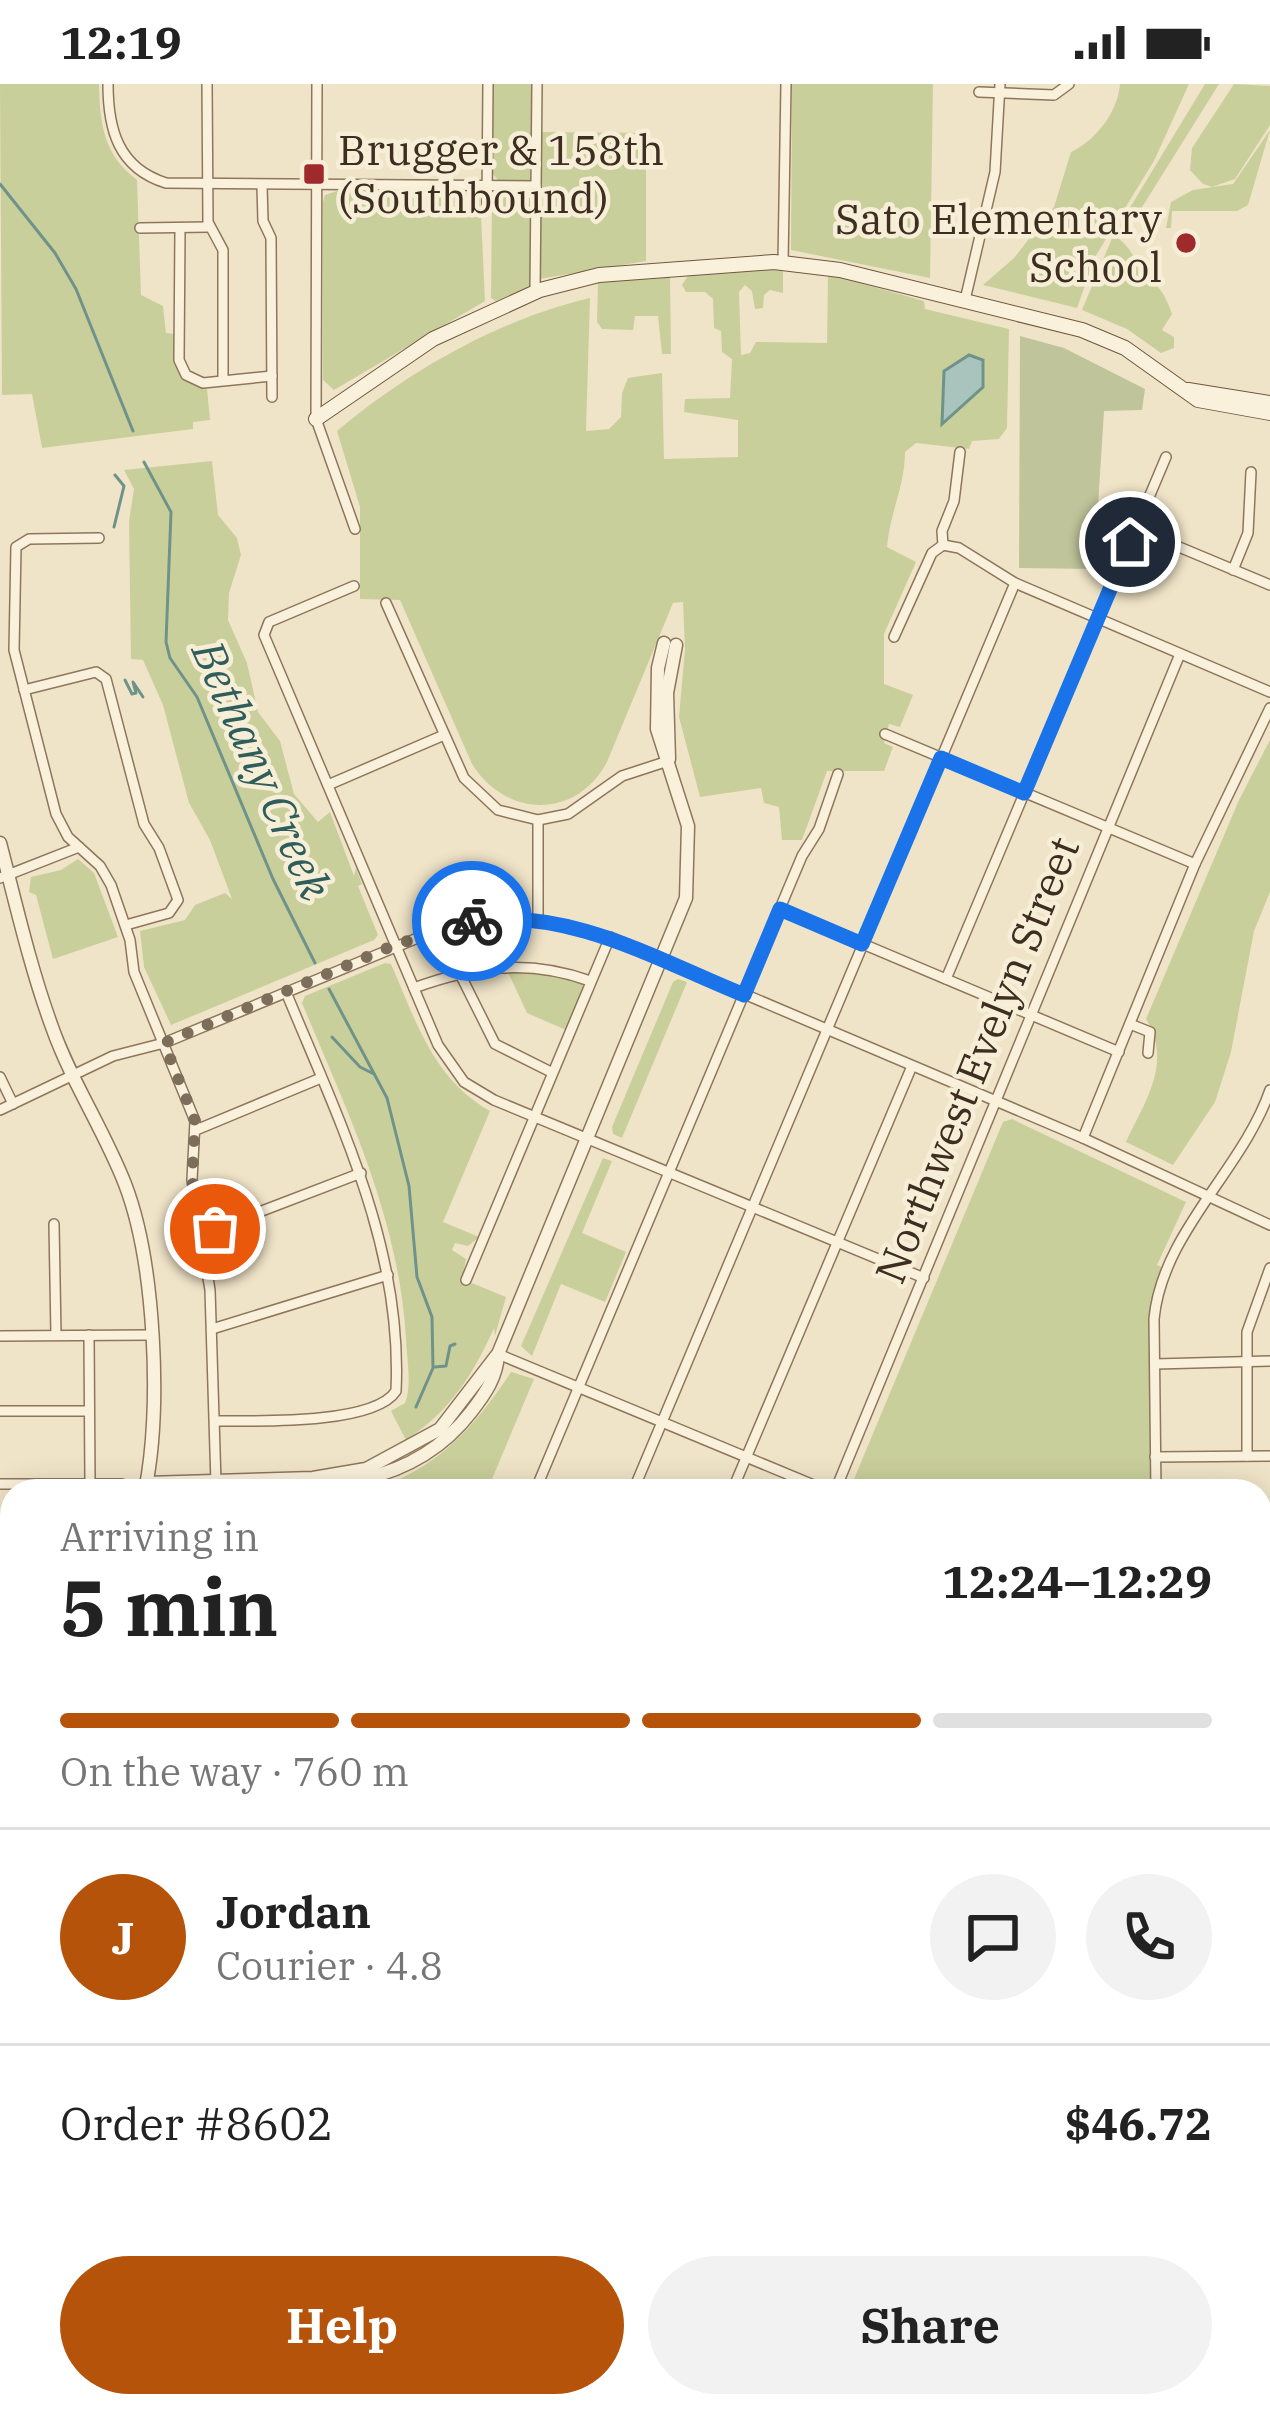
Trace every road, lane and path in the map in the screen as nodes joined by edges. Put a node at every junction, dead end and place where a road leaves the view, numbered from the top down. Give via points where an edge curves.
1 (108, 84) edge
2 (207, 84) edge
3 (317, 84) edge
4 (488, 84) edge
5 (537, 84) edge
6 (786, 84) edge
7 (1069, 84) edge
8 (1000, 88) edge
9 (980, 92) dead end
10 (207, 186) junction
11 (262, 186) junction
12 (317, 186) junction
13 (487, 186) junction
14 (536, 186) junction
15 (487, 203) dead end
16 (208, 227) junction
17 (140, 228) dead end
18 (180, 231) junction
19 (784, 262) junction
20 (535, 292) junction
21 (965, 300) junction
22 (272, 376) junction
23 (223, 380) junction
24 (1188, 390) junction
25 (272, 397) dead end
26 (1270, 404) edge
27 (1270, 413) edge
28 (316, 419) junction
29 (960, 452) dead end
30 (1166, 457) dead end
31 (1251, 472) dead end
32 (355, 529) dead end
33 (1136, 529) junction
34 (99, 538) dead end
35 (943, 544) junction
36 (1232, 570) junction
37 (1015, 583) junction
38 (1270, 585) edge
39 (354, 586) dead end
40 (386, 603) dead end
41 (1098, 618) junction
42 (894, 638) dead end
43 (670, 644) dead end
44 (1180, 654) junction
45 (24, 691) junction
46 (1270, 692) edge
47 (1270, 708) edge
48 (885, 734) dead end
49 (444, 735) junction
50 (941, 758) junction
51 (669, 761) junction
52 (838, 774) dead end
53 (328, 785) junction
54 (1024, 793) junction
55 (538, 820) junction
56 (1108, 828) junction
57 (0, 843) edge
58 (79, 847) junction
59 (1195, 864) junction
60 (4, 877) edge
61 (780, 909) junction
62 (538, 920) junction
63 (126, 925) junction
64 (610, 937) junction
65 (862, 944) junction
66 (395, 945) junction
67 (664, 962) junction
68 (459, 972) junction
69 (946, 979) junction
70 (590, 981) junction
71 (414, 988) junction
72 (286, 992) junction
73 (744, 995) junction
74 (1034, 1016) junction
75 (1130, 1024) junction
76 (826, 1030) junction
77 (164, 1043) junction
78 (1120, 1052) junction
79 (1148, 1053) dead end
80 (912, 1066) junction
81 (551, 1072) junction
82 (73, 1076) junction
83 (0, 1077) edge
84 (321, 1078) junction
85 (1270, 1090) edge
86 (998, 1102) junction
87 (13, 1104) junction
88 (0, 1110) edge
89 (533, 1116) junction
90 (1265, 1118) edge
91 (196, 1130) junction
92 (1083, 1138) junction
93 (588, 1139) junction
94 (361, 1173) junction
95 (669, 1173) junction
96 (1209, 1197) junction
97 (752, 1208) junction
98 (54, 1224) dead end
99 (1270, 1225) edge
100 (202, 1234) junction
101 (836, 1242) junction
102 (1270, 1268) edge
103 (388, 1275) junction
104 (923, 1278) junction
105 (466, 1280) dead end
106 (212, 1329) junction
107 (56, 1335) junction
108 (89, 1335) junction
109 (150, 1335) junction
110 (0, 1336) edge
111 (498, 1354) junction
112 (1270, 1361) edge
113 (1247, 1362) junction
114 (1155, 1364) junction
115 (579, 1388) junction
116 (89, 1411) junction
117 (0, 1412) edge
118 (216, 1421) junction
119 (662, 1423) junction
120 (1247, 1456) junction
121 (1270, 1456) edge
122 (1155, 1457) junction
123 (746, 1458) junction
124 (90, 1479) edge
125 (147, 1479) edge
126 (221, 1479) edge
127 (360, 1479) edge
128 (541, 1479) edge
129 (638, 1479) edge
130 (737, 1479) edge
131 (801, 1479) edge
132 (837, 1479) edge
133 (1156, 1479) edge

1 - 10 street via 112,135 123,154 143,173
2 - 10 street
3 - 12 street
4 - 13 street
5 - 14 street
6 - 19 street
7 - 8 street via 1054,95
8 - 9 street
8 - 21 street via 995,172
10 - 11 street
10 - 16 street
11 - 12 street
11 - 22 street via 271,238
12 - 13 street
12 - 28 street
13 - 14 street
13 - 15 street
14 - 20 street
16 - 18 street
16 - 23 street via 223,246
17 - 18 street
18 - 23 street via 180,364 193,380
19 - 20 main road via 599,275
19 - 21 main road
20 - 28 main road via 433,339
21 - 24 main road via 1111,340
22 - 23 street
22 - 25 street
24 - 26 main road
24 - 27 main road via 1198,400
28 - 32 street
29 - 35 street
30 - 33 street
31 - 36 street via 1248,533
33 - 36 street
33 - 41 street
34 - 45 street via 29,539 16,547 14,650
35 - 37 street
35 - 42 street
36 - 38 street
37 - 41 street
37 - 50 street
39 - 53 street via 264,631
40 - 49 street
41 - 44 street
41 - 54 street
43 - 51 street via 656,712
44 - 46 street
44 - 56 street, Northwest Evelyn Street
45 - 58 street via 56,814
45 - 63 street via 92,673 106,679 144,824 178,899 170,913
47 - 59 street
48 - 50 street
49 - 53 street
49 - 55 street via 484,802
50 - 54 street
50 - 65 street
51 - 55 street via 622,776 568,814
51 - 67 street via 688,826 689,876
52 - 61 street
53 - 66 street
54 - 56 street
54 - 69 street
55 - 62 street
56 - 59 street
56 - 74 street, Northwest Evelyn Street
57 - 60 street
58 - 60 street
58 - 63 street via 106,874
59 - 75 street
60 - 82 street
61 - 65 street
61 - 73 street
62 - 64 street
62 - 66 street via 449,925
63 - 77 street via 134,973
64 - 67 street
64 - 70 street
65 - 69 street
65 - 76 street
66 - 71 street
66 - 72 street
67 - 73 street
67 - 93 street
68 - 70 street via 518,966
68 - 71 street
68 - 81 street via 495,1044
69 - 74 street
70 - 81 street
71 - 89 street via 464,1082
72 - 77 street
72 - 84 street
73 - 76 street
73 - 95 street
74 - 78 street
74 - 86 street, Northwest Evelyn Street
75 - 78 street
75 - 79 street via 1150,1032
76 - 80 street
76 - 97 street
77 - 82 street
77 - 91 street
78 - 92 street
80 - 86 street
80 - 101 street
81 - 89 street
82 - 87 street
82 - 109 street via 130,1198
83 - 87 street
84 - 91 street
84 - 94 street
85 - 90 street
86 - 92 street
86 - 104 street, Northwest Evelyn Street
87 - 88 street
89 - 93 street
89 - 105 street
90 - 96 street
91 - 100 street via 192,1180
92 - 96 street
93 - 95 street
93 - 111 street
94 - 100 street
94 - 103 street
95 - 97 street
95 - 115 street
96 - 99 street
96 - 114 street via 1159,1293
97 - 101 street
97 - 119 street
98 - 107 street
100 - 106 street
101 - 104 street
101 - 123 street
102 - 113 street via 1250,1315
103 - 106 street
103 - 118 street via 392,1398 317,1420
104 - 132 street, Northwest Evelyn Street
106 - 118 street
107 - 108 street
107 - 110 street
108 - 109 street
108 - 116 street
109 - 125 street
111 - 115 street
111 - 127 street via 489,1386 446,1438 398,1468
112 - 113 street
113 - 114 street
113 - 120 street
114 - 122 street
115 - 119 street
115 - 128 street
116 - 117 street
116 - 124 street
118 - 126 street
119 - 123 street
119 - 129 street
120 - 121 street
120 - 122 street
122 - 133 street
123 - 130 street
123 - 131 street

